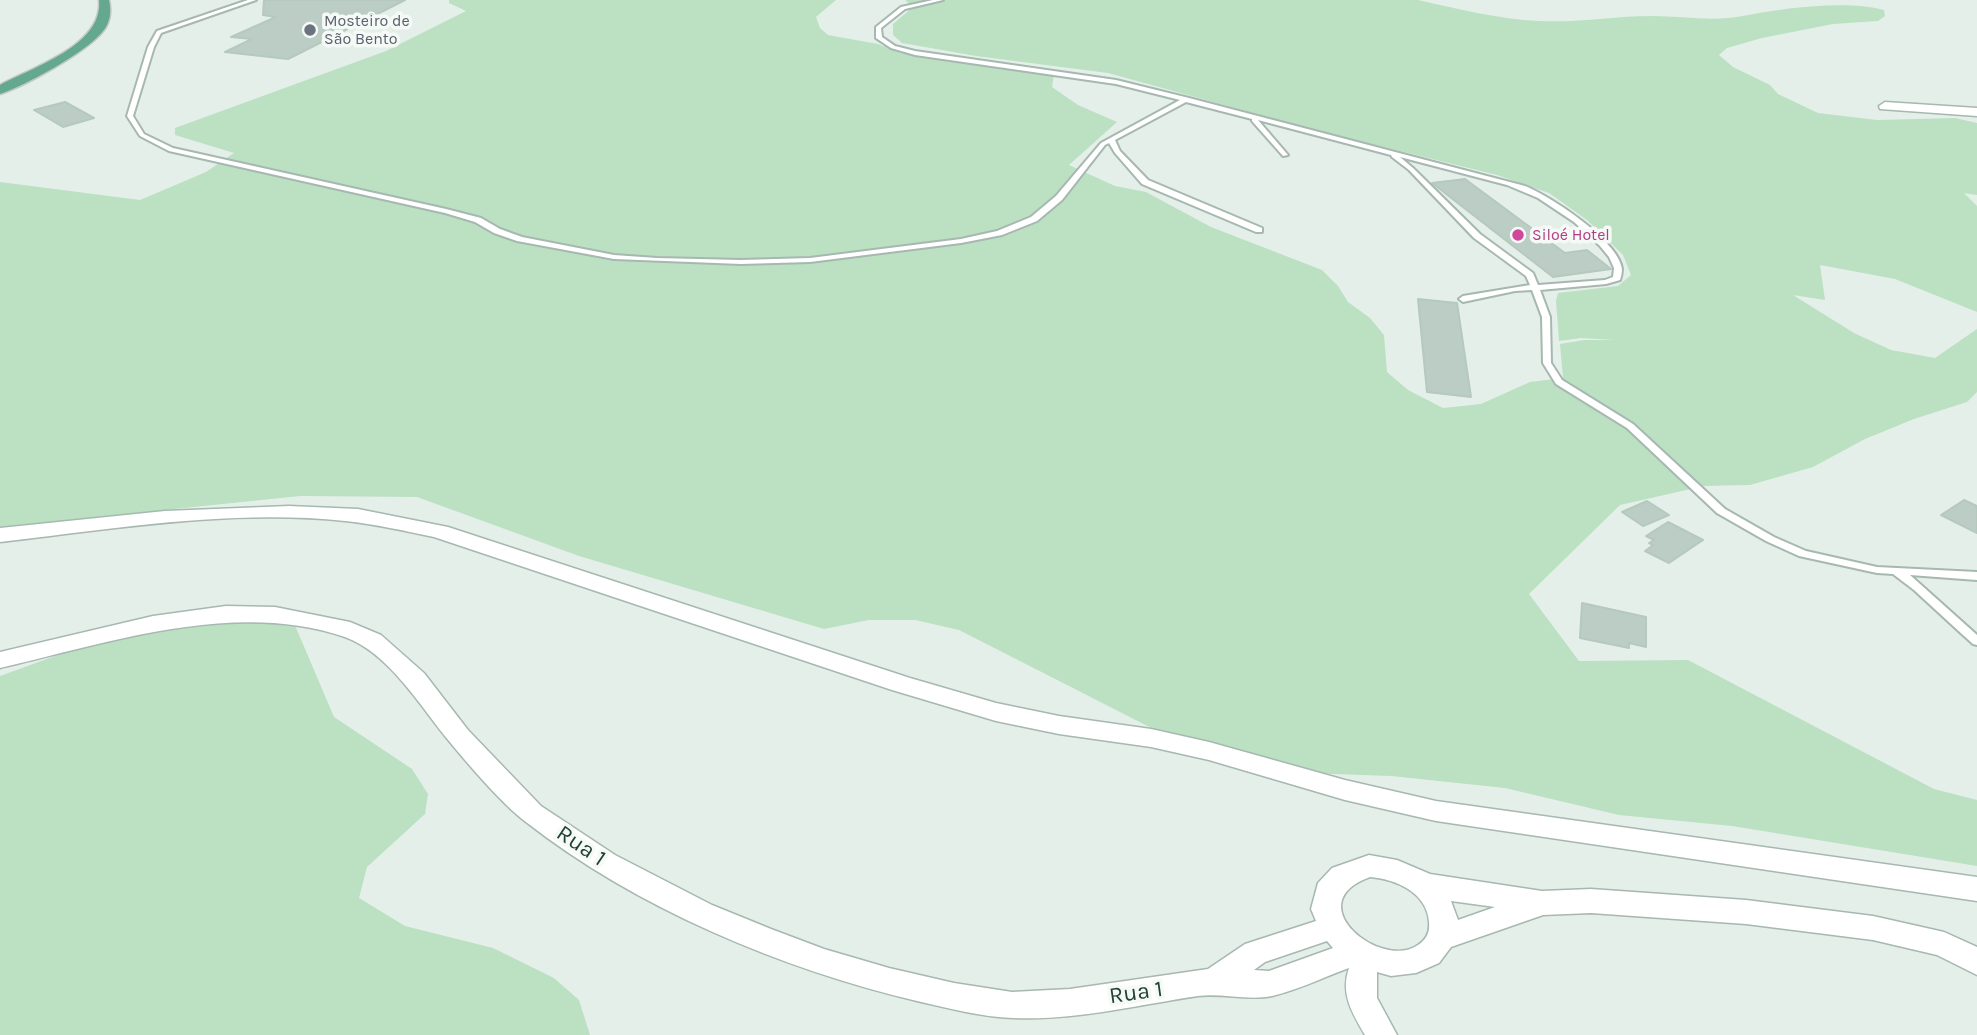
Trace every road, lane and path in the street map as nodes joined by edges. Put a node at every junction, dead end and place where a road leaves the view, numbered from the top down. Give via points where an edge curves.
1 (104, 0) edge
2 (253, 0) edge
3 (940, 0) edge
4 (0, 90) edge
5 (1187, 99) junction
6 (1885, 106) dead end
7 (1977, 112) edge
8 (1254, 120) junction
9 (1111, 140) junction
10 (1388, 153) junction
11 (1285, 155) dead end
12 (1259, 230) dead end
13 (1533, 289) junction
14 (1463, 299) dead end
15 (0, 534) edge
16 (1896, 571) junction
17 (1977, 576) edge
18 (1977, 641) edge
19 (3, 661) edge
20 (1424, 885) junction
21 (1977, 889) edge
22 (1542, 904) junction
23 (1333, 927) junction
24 (1442, 938) junction
25 (1363, 955) junction
26 (1977, 962) edge
27 (1214, 981) junction
28 (1381, 1035) edge

1 - 4 main road via 104,19 89,38
2 - 9 lane via 159,32 130,116 142,135 171,150 446,211 520,239 614,257 810,260 999,233 1034,219 1051,205
3 - 5 lane via 903,8 878,28 879,38 915,53 1074,75
5 - 8 lane
5 - 9 lane
6 - 7 street
8 - 10 lane
8 - 11 lane
9 - 12 lane via 1145,182
10 - 13 lane via 1411,169 1477,236 1530,275
10 - 13 lane via 1532,192 1566,212 1618,261 1617,278 1606,282
13 - 14 lane
13 - 16 lane via 1546,317 1547,363 1559,382 1630,426 1721,511 1804,554
15 - 21 street via 253,513 331,513 384,519 440,532 996,712 1151,738 1437,811
16 - 17 lane
16 - 18 lane via 1917,584
19 - 27 street, Rua 1 via 153,624 226,614 275,615 350,630 373,642 415,679 459,736 532,813 605,863 761,938 889,981 1012,1005 1070,1002
20 - 22 street
20 - 23 street via 1388,867 1351,869 1328,889 1324,903
20 - 24 street via 1444,916
22 - 24 street
22 - 26 street via 1591,901 1733,911 1873,928 1944,944
23 - 25 street via 1341,940
23 - 27 street, Rua 1 via 1255,953
24 - 25 street via 1426,957 1409,963
25 - 27 street, Rua 1 via 1269,984
25 - 28 street via 1358,991

